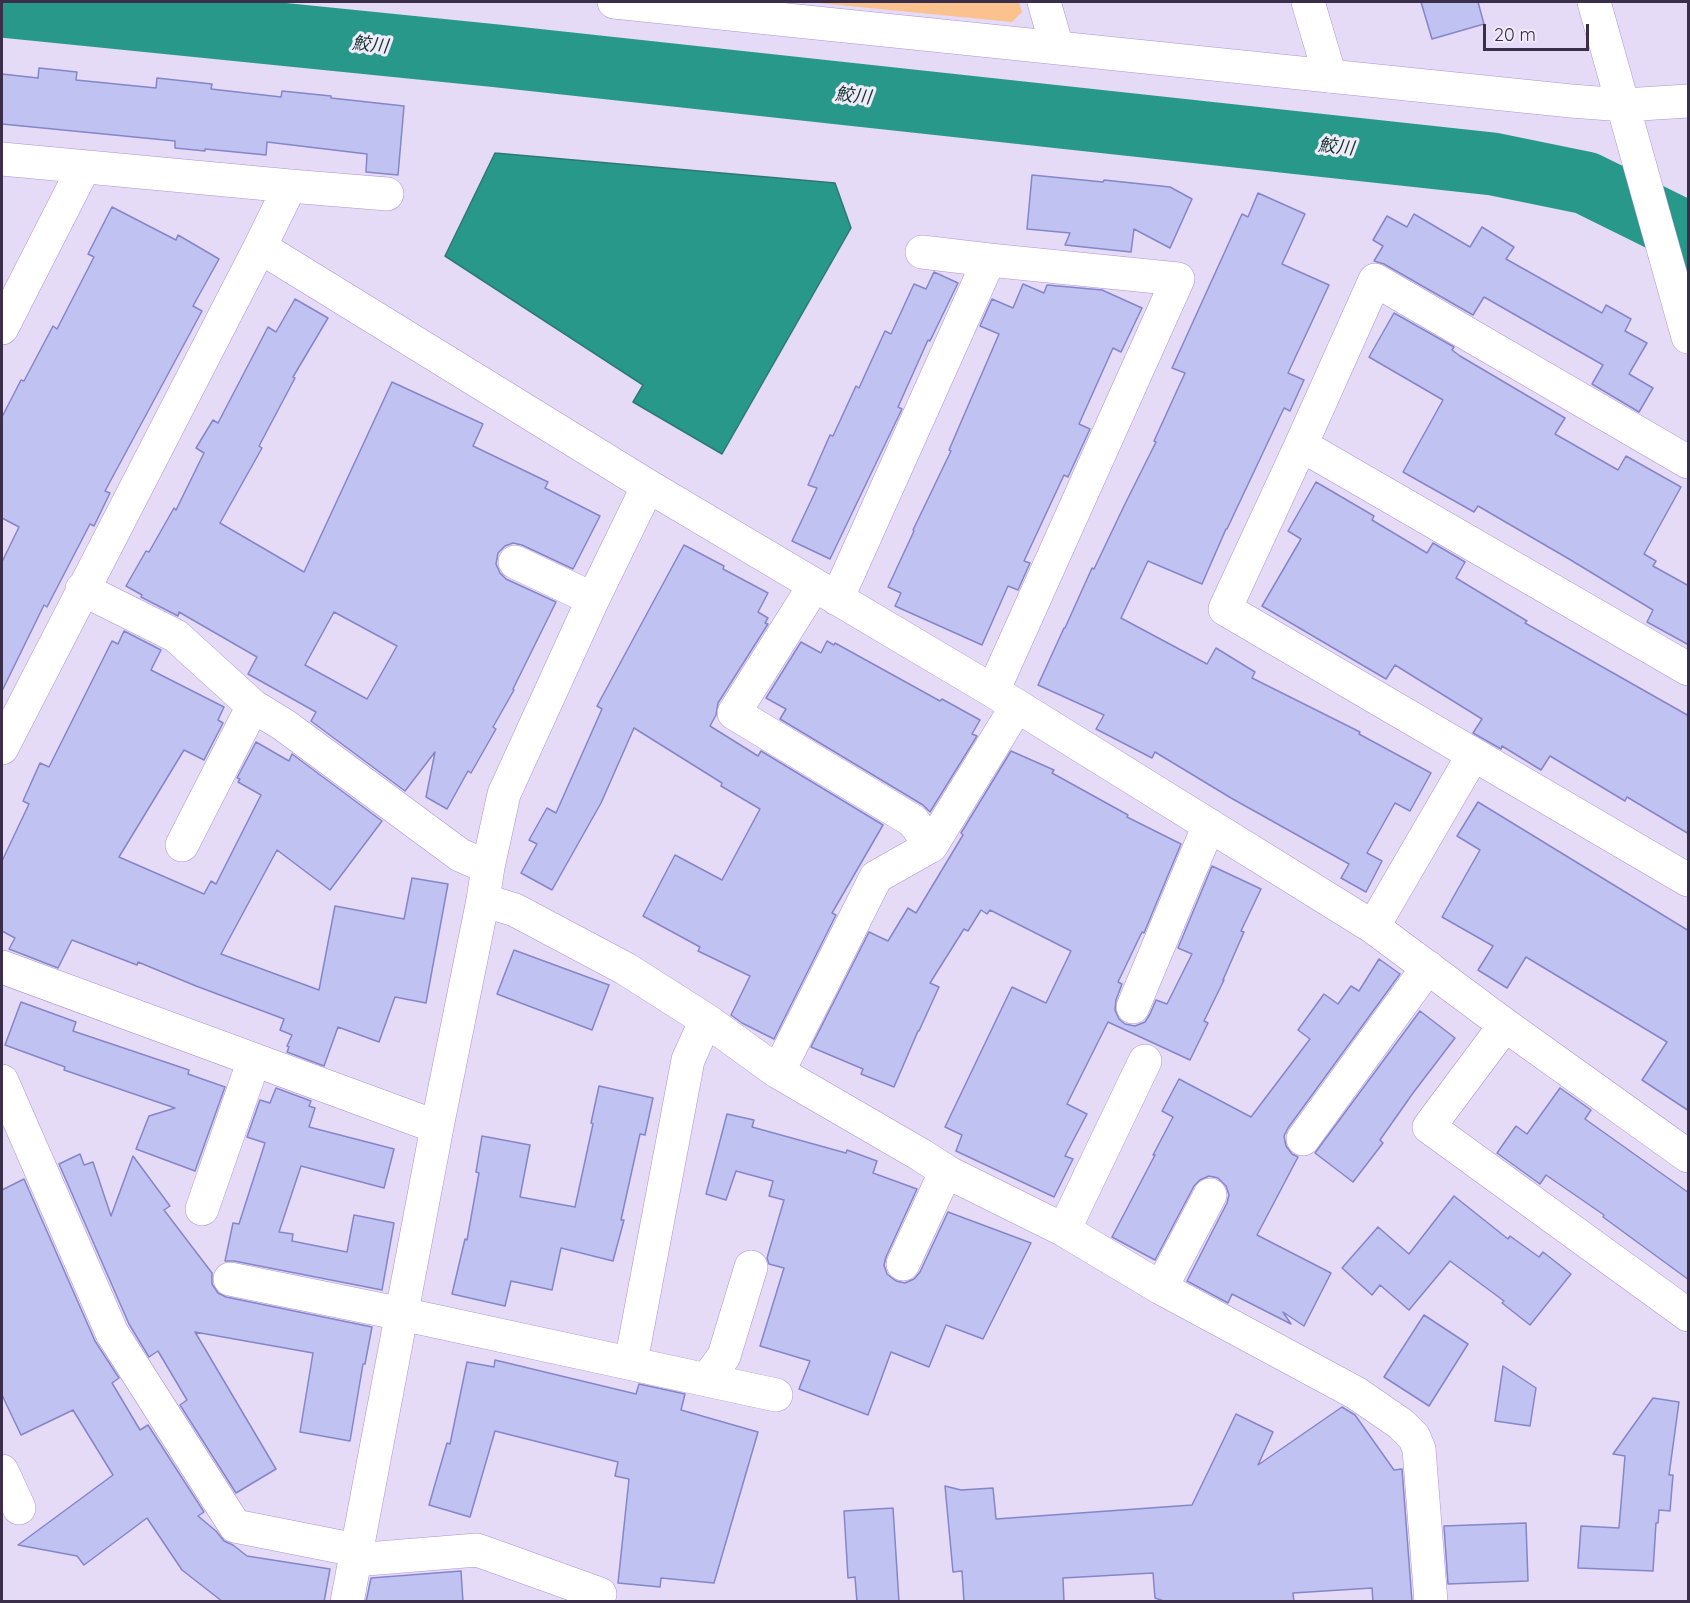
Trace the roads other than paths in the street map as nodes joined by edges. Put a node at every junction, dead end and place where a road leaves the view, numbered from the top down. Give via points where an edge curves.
1 (614, 2) edge
2 (1044, 2) edge
3 (1308, 2) edge
4 (1594, 2) edge
5 (1057, 47) junction
6 (1330, 76) junction
7 (1689, 101) edge
8 (1624, 105) junction
9 (2, 159) edge
10 (84, 167) junction
11 (290, 186) junction
12 (387, 194) dead end
13 (260, 247) junction
14 (922, 252) dead end
15 (989, 260) junction
16 (2, 328) edge
17 (1687, 331) edge
18 (1301, 445) junction
19 (1689, 462) edge
20 (648, 486) junction
21 (515, 562) dead end
22 (82, 589) junction
23 (826, 592) junction
24 (593, 599) junction
25 (1689, 669) edge
26 (1005, 699) junction
27 (253, 706) junction
28 (2, 748) edge
29 (1473, 754) junction
30 (1209, 825) junction
31 (182, 845) dead end
32 (931, 846) junction
33 (488, 867) junction
34 (1689, 880) edge
35 (483, 900) junction
36 (1373, 927) junction
37 (2, 967) edge
38 (1428, 967) junction
39 (1133, 1007) dead end
40 (706, 1020) junction
41 (1505, 1025) junction
42 (254, 1060) junction
43 (1145, 1061) dead end
44 (778, 1072) junction
45 (2, 1081) edge
46 (437, 1127) junction
47 (1303, 1139) dead end
48 (1689, 1156) edge
49 (946, 1171) junction
50 (1210, 1195) dead end
51 (202, 1209) dead end
52 (1064, 1230) junction
53 (903, 1264) dead end
54 (751, 1267) dead end
55 (230, 1279) dead end
56 (1161, 1288) junction
57 (402, 1314) junction
58 (1689, 1315) edge
59 (631, 1362) junction
60 (707, 1379) junction
61 (776, 1395) dead end
62 (2, 1471) edge
63 (19, 1508) dead end
64 (355, 1555) junction
65 (600, 1594) dead end
66 (347, 1602) edge
67 (1431, 1602) edge

1 - 5 street
2 - 5 street
3 - 6 street
4 - 8 street
5 - 6 street
6 - 8 street
7 - 8 street
8 - 17 street
9 - 10 street
10 - 11 street
10 - 16 street
11 - 12 street
11 - 13 street
13 - 20 street
13 - 22 street
14 - 15 street
15 - 23 street
15 - 26 street via 1178,279
18 - 19 street via 1375,280
18 - 25 street
18 - 29 street via 1225,609
20 - 23 street
20 - 24 street
21 - 24 street
22 - 27 street via 176,636
22 - 28 street
23 - 26 street
23 - 32 street via 734,713 913,821
24 - 33 street via 504,794
26 - 30 street
26 - 32 street
27 - 31 street
27 - 33 street via 460,855
29 - 34 street
29 - 36 street
30 - 36 street
30 - 39 street
32 - 44 street via 876,877
33 - 35 street
35 - 40 street via 515,910 626,969
35 - 46 street
36 - 38 street
37 - 42 street
38 - 41 street
38 - 47 street
40 - 44 street
40 - 59 street via 688,1060
41 - 48 street
41 - 58 street via 1429,1127
42 - 46 street
42 - 51 street
43 - 52 street
44 - 49 street
45 - 64 street via 112,1333 235,1526
46 - 57 street
49 - 52 street
49 - 53 street
50 - 56 street
52 - 56 street
54 - 60 street via 724,1356
55 - 57 street
56 - 67 street via 1356,1393 1414,1437 1419,1449
57 - 59 street
57 - 64 street
59 - 60 street
60 - 61 street
62 - 63 street
64 - 65 street via 477,1550
64 - 66 street

